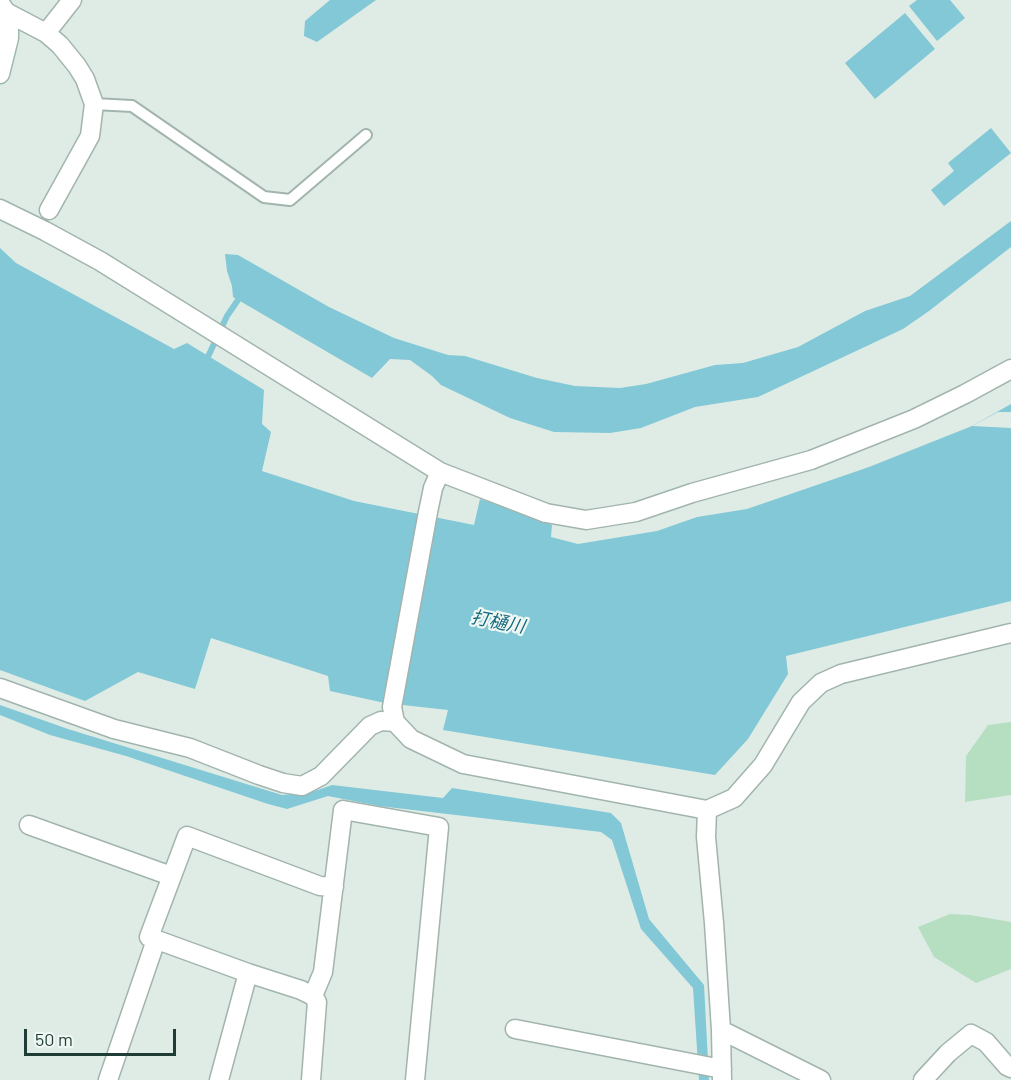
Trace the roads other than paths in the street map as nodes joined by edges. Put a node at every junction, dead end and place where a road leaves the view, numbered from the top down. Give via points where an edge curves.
1 (72, 0) edge
2 (3, 8) edge
3 (52, 25) junction
4 (0, 74) edge
5 (94, 104) junction
6 (366, 135) dead end
7 (0, 209) edge
8 (49, 210) dead end
9 (1011, 369) edge
10 (440, 472) junction
11 (1011, 633) edge
12 (0, 688) edge
13 (394, 714) junction
14 (707, 810) junction
15 (29, 825) dead end
16 (171, 876) junction
17 (334, 887) junction
18 (156, 939) junction
19 (248, 974) junction
20 (313, 996) junction
21 (515, 1029) dead end
22 (721, 1030) junction
23 (1011, 1068) edge
24 (713, 1070) edge
25 (108, 1080) edge
26 (219, 1080) edge
27 (311, 1080) edge
28 (415, 1080) edge
29 (821, 1080) edge
30 (923, 1080) edge

1 - 3 street
2 - 3 street
2 - 4 street via 9,38
3 - 5 street via 60,45 85,79
5 - 6 lane via 132,106 264,197 290,200
5 - 8 street via 90,136
7 - 10 street via 100,261
9 - 10 street via 914,419 811,460 636,512 586,520 546,513
10 - 13 street via 428,512
11 - 14 street via 841,674 821,683 801,702 763,765 734,798
12 - 13 street via 114,729 190,748 259,775 302,786 321,776 370,726
13 - 14 street via 411,739 463,764
14 - 22 street
15 - 16 street
16 - 17 street via 187,836 321,886
16 - 18 street via 149,937
17 - 20 street via 323,972
17 - 28 street via 343,810 438,827
18 - 19 street
18 - 25 street
19 - 20 street
19 - 26 street
20 - 27 street via 317,1002
21 - 24 street
22 - 24 street
22 - 29 street
23 - 30 street via 986,1042 971,1034

